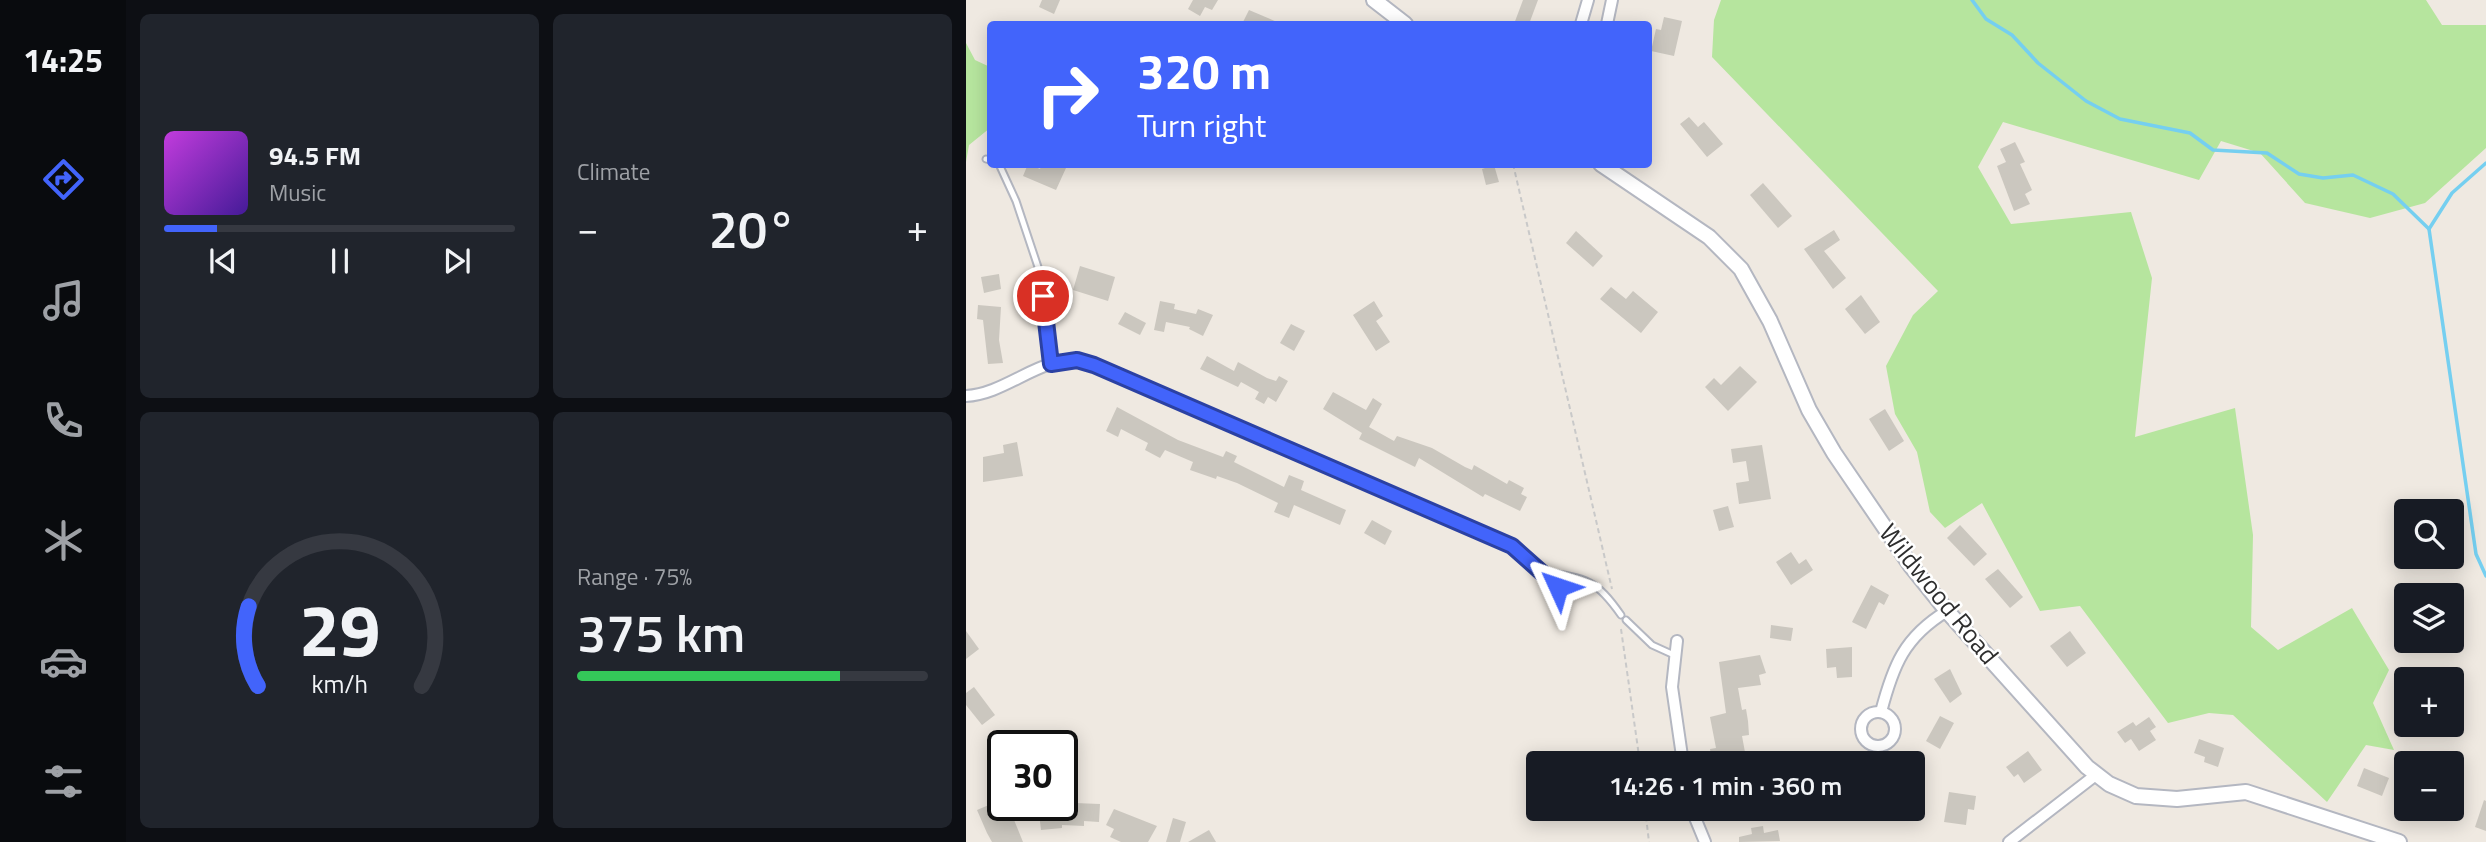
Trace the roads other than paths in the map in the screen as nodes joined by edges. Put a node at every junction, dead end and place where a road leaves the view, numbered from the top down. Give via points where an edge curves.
1 (1374, 0) edge
2 (1588, 0) edge
3 (1612, 0) edge
4 (1401, 21) edge
5 (1582, 21) edge
6 (1608, 21) edge
7 (1001, 168) edge
8 (1607, 168) edge
9 (1051, 364) junction
10 (966, 396) edge
11 (1540, 572) junction
12 (1558, 587) dead end
13 (1947, 611) junction
14 (1677, 640) dead end
15 (1674, 655) junction
16 (1881, 712) dead end
17 (1681, 751) edge
18 (2097, 775) junction
19 (1696, 821) edge
20 (1705, 842) edge
21 (2008, 842) edge
22 (2399, 842) edge

1 - 4 street
2 - 5 street
3 - 6 street
7 - 9 lane via 1040,273
8 - 13 street, Wildwood Road via 1709,237 1741,269 1834,453 1910,566
9 - 10 street via 996,391
9 - 11 street via 1077,360 1094,365 1512,546
11 - 12 street
11 - 15 lane via 1590,580 1652,645
13 - 16 street via 1923,625 1908,644 1890,679
13 - 18 street, Wildwood Road
14 - 15 street
15 - 17 street via 1672,687
18 - 21 street
18 - 22 street, Wildwood Road via 2136,796 2177,799 2246,792
19 - 20 street

